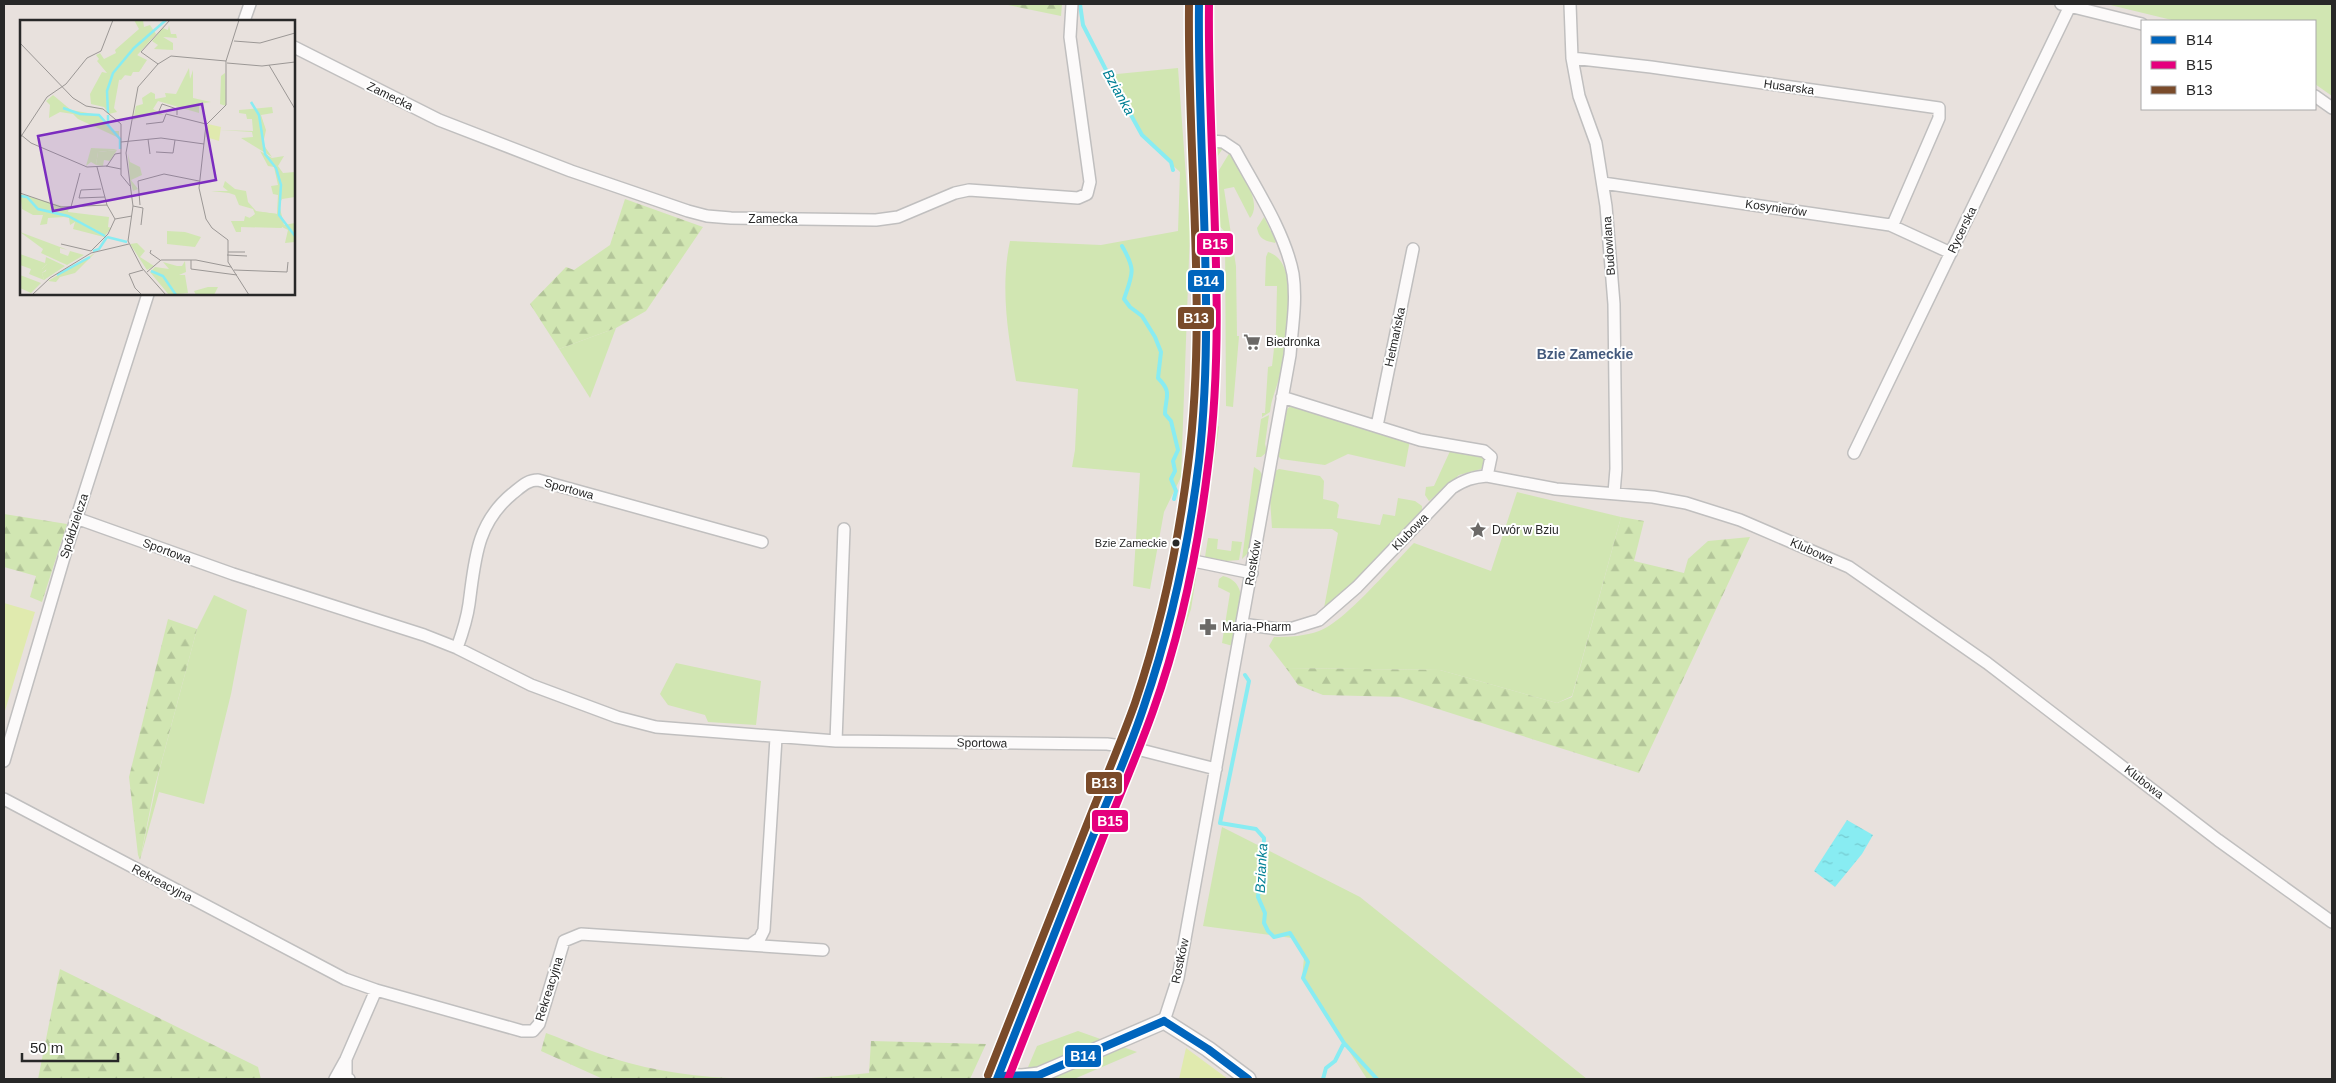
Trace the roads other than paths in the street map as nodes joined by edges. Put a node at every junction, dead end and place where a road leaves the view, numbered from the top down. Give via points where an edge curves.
1 (250, 4) edge
2 (1072, 4) edge
3 (1199, 4) edge
4 (1570, 4) edge
5 (2065, 5) edge
6 (244, 20) edge
7 (2141, 24) edge
8 (295, 47) edge
9 (1572, 58) junction
10 (2316, 97) edge
11 (2332, 108) edge
12 (1201, 140) junction
13 (1603, 184) junction
14 (1890, 225) junction
15 (1413, 249) dead end
16 (1951, 253) junction
17 (148, 295) edge
18 (1282, 397) junction
19 (1377, 426) junction
20 (1854, 453) dead end
21 (1487, 476) junction
22 (1614, 493) junction
23 (76, 518) junction
24 (844, 529) dead end
25 (762, 542) dead end
26 (1184, 559) junction
27 (1252, 573) junction
28 (1242, 624) junction
29 (457, 648) junction
30 (776, 738) junction
31 (836, 741) junction
32 (1129, 747) junction
33 (4, 761) edge
34 (1216, 769) junction
35 (4, 798) edge
36 (2332, 922) edge
37 (750, 945) junction
38 (823, 950) dead end
39 (376, 990) junction
40 (1164, 1021) junction
41 (346, 1059) junction
42 (998, 1078) edge
43 (335, 1079) edge
44 (348, 1079) edge
45 (1248, 1079) edge

1 - 6 street
2 - 8 street, Zamecka via 1070,37 1090,182 1087,194 1078,198 969,190 898,217 876,220 731,218 688,211 571,171 447,123
3 - 12 street via 1197,64
4 - 9 street, Budowlana
5 - 7 street
5 - 16 street, Rycerska
9 - 13 street, Budowlana via 1579,96 1596,143
9 - 14 street, Husarska via 1938,108 1939,118
10 - 11 street
12 - 18 street, Rostków via 1223,142 1235,150 1287,252 1294,313
12 - 26 street via 1206,365 1198,469
13 - 14 street, Kosynierów
13 - 22 street, Budowlana via 1614,304
14 - 16 street, Kosynierów
15 - 19 street, Hetmańska
16 - 20 street, Rycerska
17 - 23 street, Spółdzielcza
18 - 19 street
18 - 27 street, Rostków
19 - 21 street via 1420,440 1488,453 1491,463
21 - 22 street, Klubowa via 1556,489
21 - 28 street, Klubowa via 1462,481 1452,488 1357,587 1319,620 1278,629
22 - 36 street, Klubowa via 1653,497 1708,509 1849,567 1986,664
23 - 29 street, Sportowa
23 - 33 street, Spółdzielcza
24 - 31 street
25 - 29 street, Sportowa via 538,480 530,481 498,505 483,529 472,573 467,617
26 - 27 street
26 - 32 street via 1159,660
27 - 28 street, Rostków
28 - 34 street, Rostków
29 - 30 street, Sportowa via 531,685 616,718 656,727
30 - 31 street, Sportowa
30 - 37 street via 764,930 760,938
31 - 32 street, Sportowa via 1107,744
32 - 34 street, Sportowa
32 - 42 street
34 - 40 street, Rostków via 1178,978
35 - 39 street, Rekreacyjna via 303,958
37 - 38 street, Rekreacyjna
37 - 39 street, Rekreacyjna via 581,934 564,942 539,1024 534,1031 522,1031
39 - 41 street
40 - 42 street via 1039,1075
40 - 45 street
41 - 43 street
41 - 44 street

